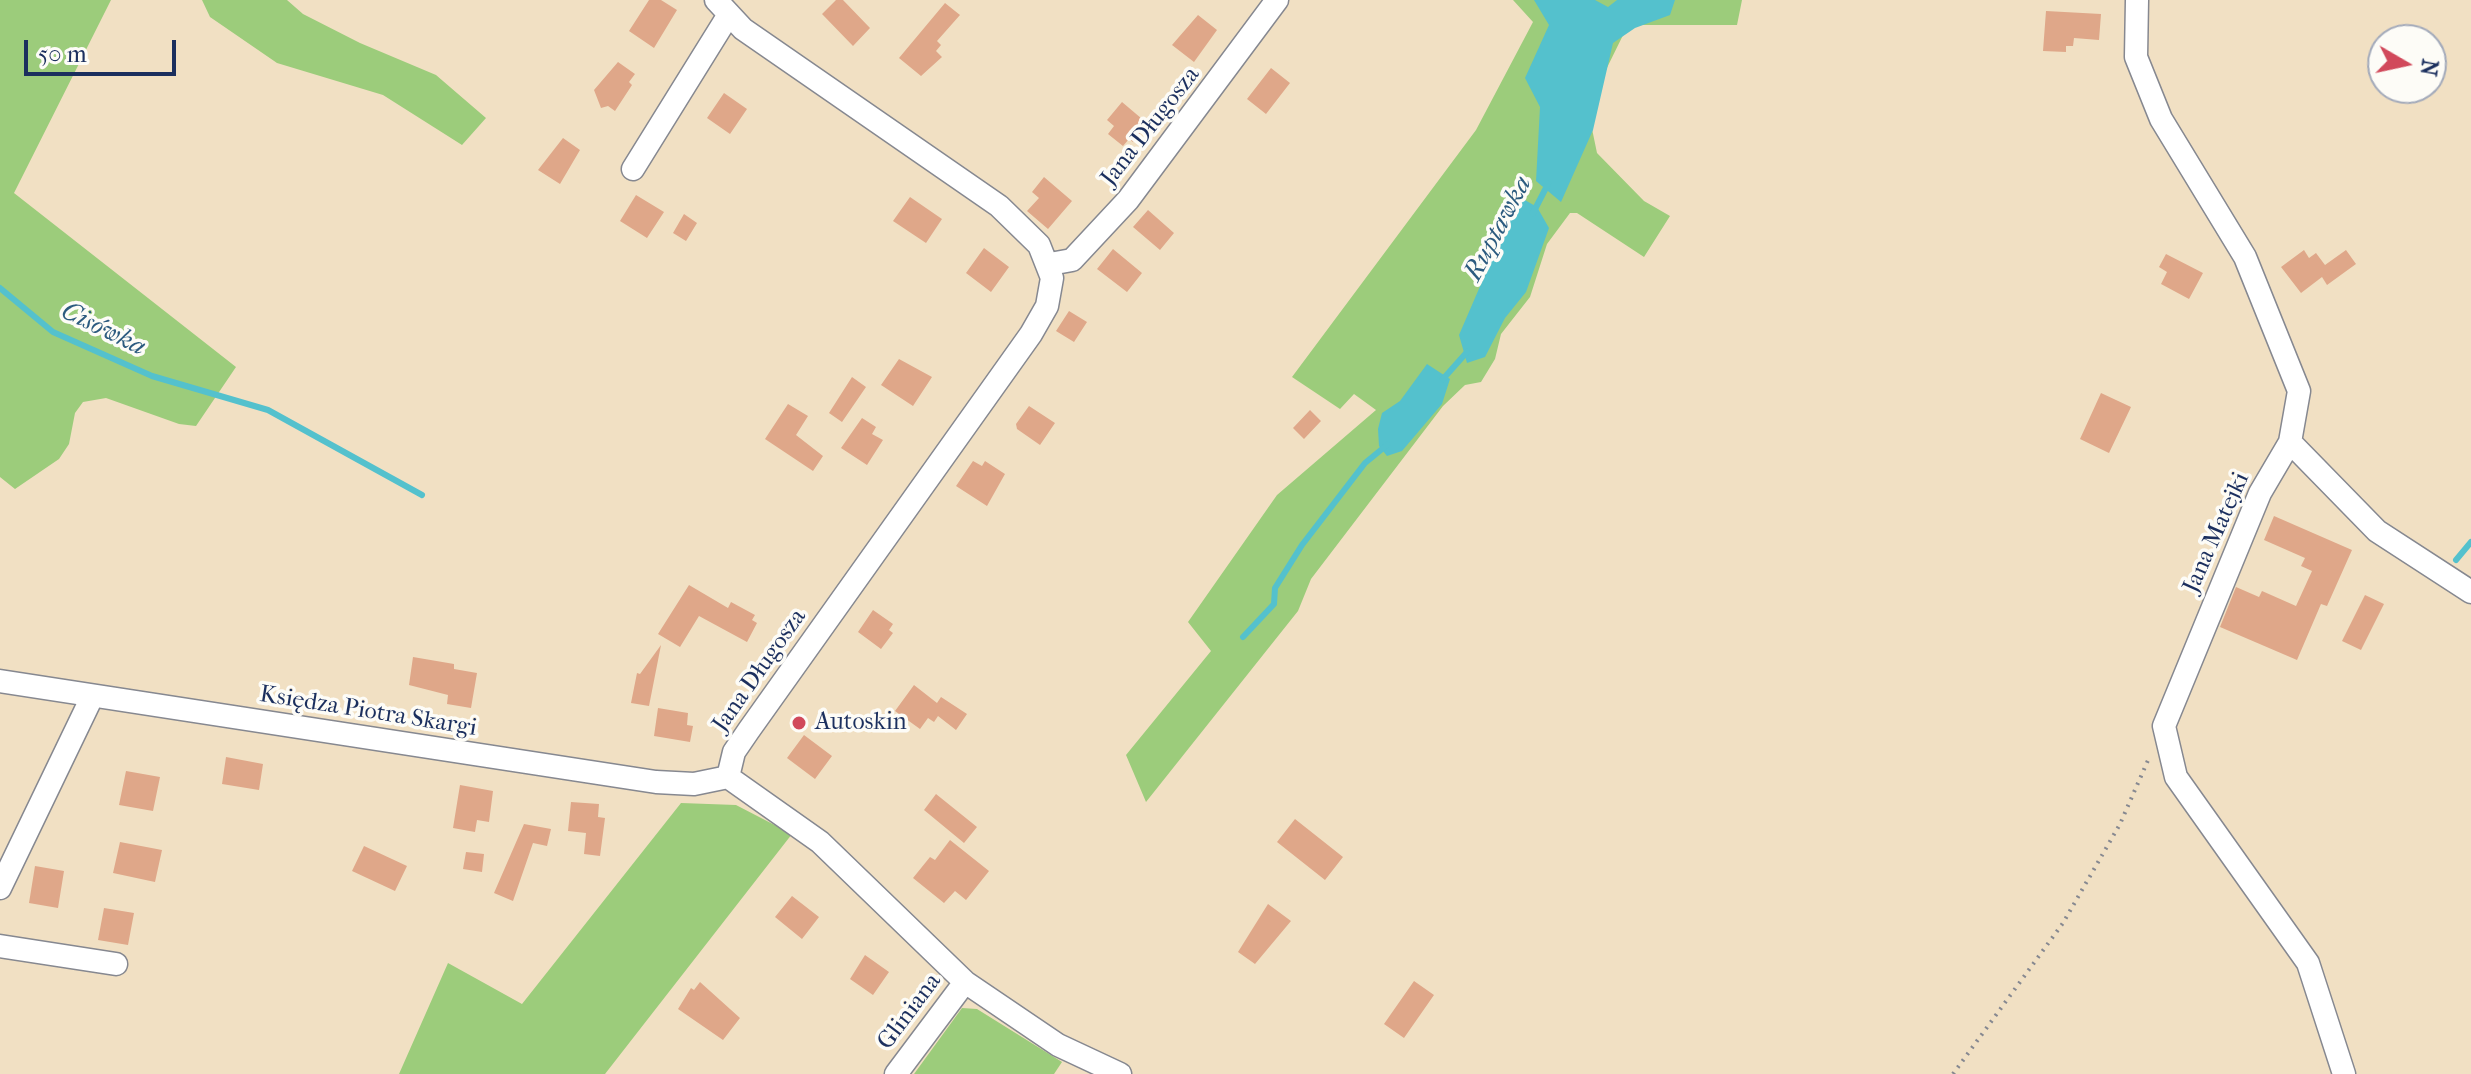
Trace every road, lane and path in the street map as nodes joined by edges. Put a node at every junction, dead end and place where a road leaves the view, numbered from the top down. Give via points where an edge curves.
1 (1277, 0) edge
2 (2137, 0) edge
3 (722, 8) edge
4 (633, 169) dead end
5 (1050, 264) junction
6 (2290, 442) junction
7 (2471, 592) edge
8 (0, 681) edge
9 (92, 697) junction
10 (2164, 726) junction
11 (728, 777) junction
12 (0, 888) edge
13 (0, 946) edge
14 (116, 964) dead end
15 (965, 982) junction
16 (896, 1074) edge
17 (1120, 1074) edge
18 (1953, 1074) edge
19 (2344, 1074) edge

1 - 5 street, Jana Długosza via 1128,200 1072,260
2 - 6 street, Jana Matejki via 2136,57 2156,107 2245,257 2299,391
3 - 4 street
3 - 5 street via 989,199 1031,235
5 - 11 street, Jana Długosza via 1051,292 1031,334 749,730 734,752
6 - 7 street via 2377,531
6 - 10 street, Jana Matejki via 2260,493
8 - 9 street, Księdza Piotra Skargi
9 - 11 street, Księdza Piotra Skargi via 656,782 694,784
9 - 12 street
10 - 18 path via 2120,824 2063,923
10 - 19 street via 2176,777 2308,963
11 - 15 street via 820,842
13 - 14 street
15 - 16 street, Gliniana
15 - 17 street via 1058,1045

